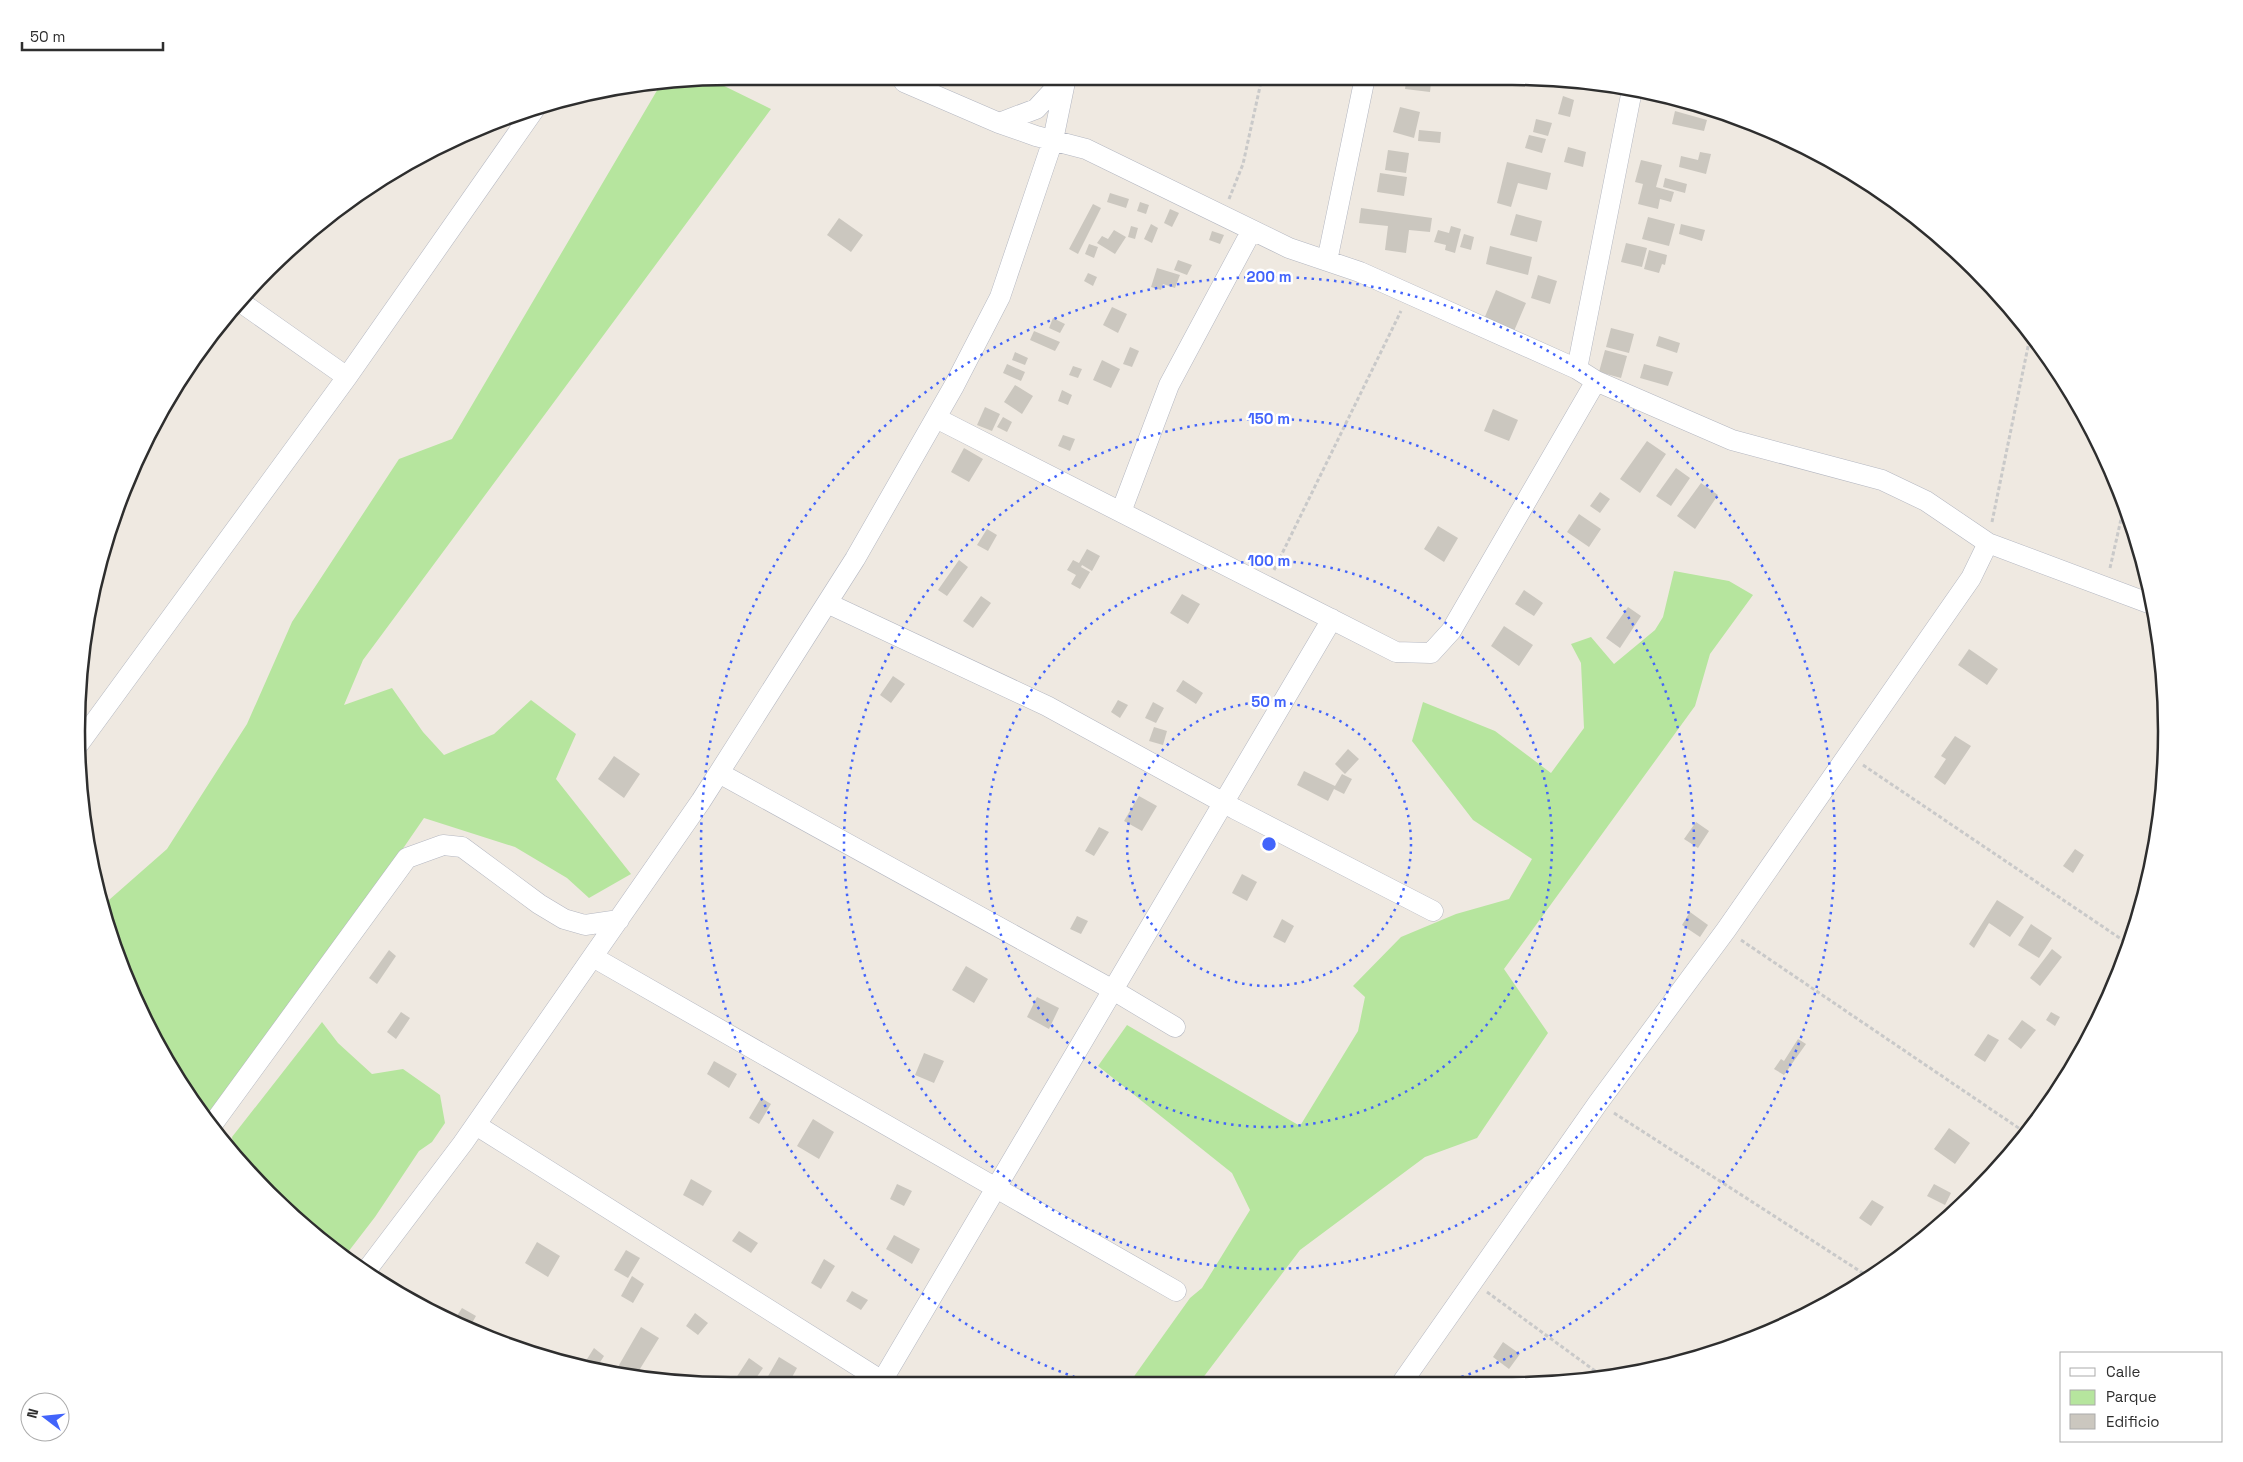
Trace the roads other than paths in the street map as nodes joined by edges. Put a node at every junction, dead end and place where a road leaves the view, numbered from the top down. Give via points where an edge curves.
1 (911, 85) edge
2 (1060, 85) edge
3 (1062, 85) edge
4 (1363, 85) edge
5 (1631, 96) edge
6 (530, 117) edge
7 (999, 123) junction
8 (1053, 140) junction
9 (1252, 230) junction
10 (1328, 261) junction
11 (246, 304) edge
12 (1576, 369) junction
13 (347, 377) junction
14 (1596, 381) junction
15 (936, 418) junction
16 (1121, 512) junction
17 (1988, 543) junction
18 (2145, 602) edge
19 (827, 604) junction
20 (1332, 619) junction
21 (85, 734) edge
22 (719, 773) junction
23 (1223, 803) junction
24 (1434, 911) dead end
25 (619, 920) junction
26 (593, 957) junction
27 (1113, 990) junction
28 (1175, 1027) dead end
29 (215, 1120) edge
30 (476, 1125) junction
31 (997, 1187) junction
32 (370, 1266) edge
33 (1176, 1291) dead end
34 (876, 1377) edge
35 (884, 1377) edge
36 (1407, 1377) edge

1 - 7 street
2 - 7 street via 1036,109
3 - 8 street
4 - 10 street
5 - 12 street
6 - 13 street
7 - 8 street
8 - 9 street via 1086,149
8 - 15 street via 1000,296
9 - 10 street via 1288,248
9 - 16 street via 1169,386
10 - 12 street via 1360,272
11 - 13 street
12 - 14 street
13 - 21 street
14 - 17 street via 1732,440 1882,480 1926,501
14 - 20 street via 1451,631 1431,653 1396,652
15 - 16 street
15 - 19 street
16 - 20 street
17 - 18 street
17 - 36 street via 1971,578 1848,755 1726,930 1598,1103
19 - 22 street
19 - 23 street via 1047,706
20 - 23 street
22 - 25 street
22 - 27 street
23 - 24 street
23 - 27 street
25 - 26 street
25 - 29 street via 585,925 564,919 462,847 442,844 407,858
26 - 30 street
26 - 31 street
27 - 28 street
27 - 31 street
30 - 32 street
30 - 34 street
31 - 33 street
31 - 35 street

